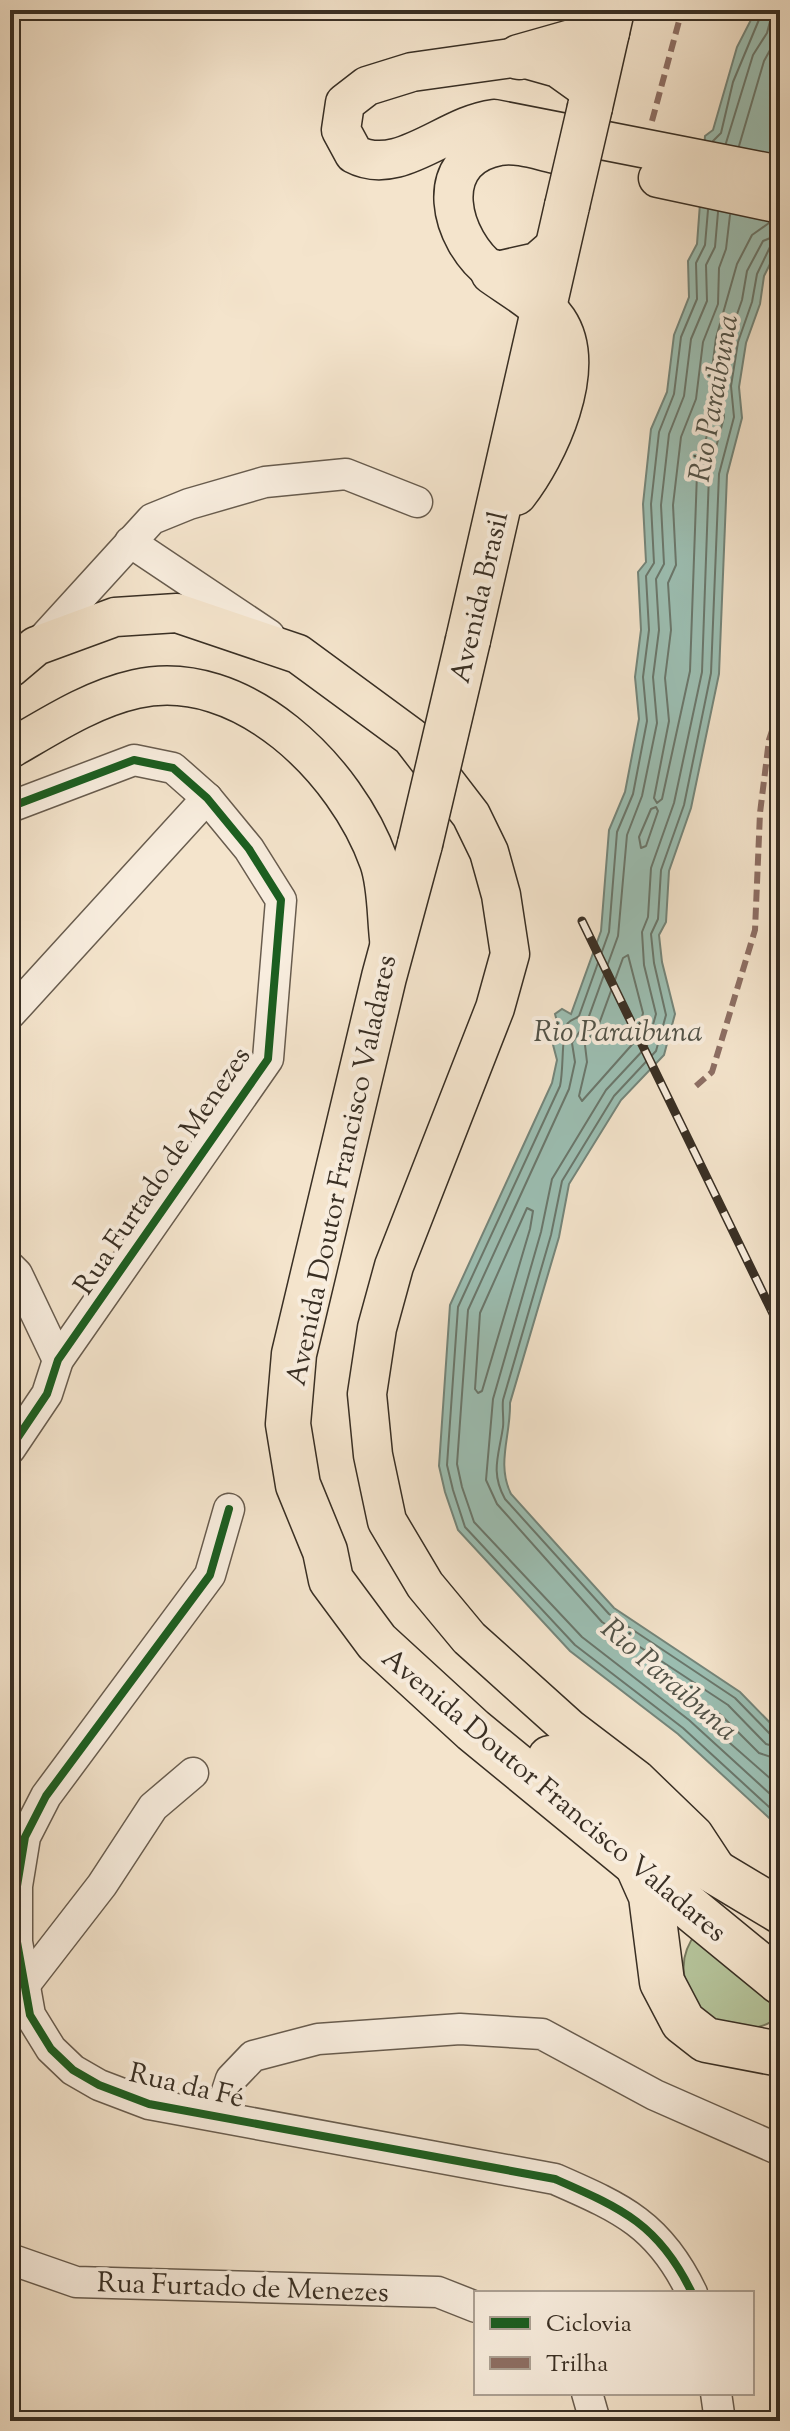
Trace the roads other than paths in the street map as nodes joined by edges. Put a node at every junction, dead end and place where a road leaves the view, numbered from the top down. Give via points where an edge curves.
1 (609, 21) edge
2 (519, 57) junction
3 (592, 100) junction
4 (650, 163) junction
5 (780, 175) edge
6 (780, 204) edge
7 (564, 224) junction
8 (493, 272) junction
9 (544, 309) junction
10 (417, 502) dead end
11 (130, 542) junction
12 (298, 654) junction
13 (23, 657) edge
14 (10, 749) edge
15 (437, 771) junction
16 (207, 798) junction
17 (10, 807) edge
18 (391, 951) junction
19 (10, 1014) edge
20 (10, 1267) edge
21 (58, 1360) junction
22 (10, 1449) edge
23 (229, 1509) dead end
24 (490, 1728) junction
25 (193, 1773) dead end
26 (639, 1869) junction
27 (721, 1875) junction
28 (780, 1912) edge
29 (692, 1913) junction
30 (660, 1966) junction
31 (780, 1982) edge
32 (23, 1987) junction
33 (774, 2045) edge
34 (219, 2116) junction
35 (780, 2150) edge
36 (10, 2259) edge
37 (691, 2291) edge
38 (474, 2306) edge
39 (588, 2395) edge
40 (716, 2395) edge
41 (595, 2421) edge
42 (720, 2421) edge

1 - 2 highway
1 - 3 highway
2 - 3 main road via 558,68
2 - 4 main road via 412,72 367,86 345,103 345,143 354,154 381,162 412,153 461,126 494,119
3 - 7 highway, bridge
4 - 5 main road
4 - 6 main road
4 - 8 main road via 514,145 484,151 461,169 453,202 460,235
7 - 8 main road via 537,262
7 - 9 highway
8 - 9 highway
9 - 15 highway, Avenida Brasil, bridge via 565,343 561,394 551,433 535,464 498,513
10 - 11 street via 346,474 265,482 152,519
11 - 12 street
11 - 13 street
12 - 13 main road, Avenida Doutor Francisco Valadares via 177,613 115,617
12 - 15 main road, Avenida Doutor Francisco Valadares via 411,737
14 - 18 main road, Avenida Doutor Francisco Valadares via 74,712 137,688 195,687 266,716 314,755 353,806 380,865
15 - 18 highway, Avenida Brasil, bridge
15 - 27 main road, Avenida Doutor Francisco Valadares via 471,815 489,852 510,954 495,1008 394,1266 377,1328 367,1394 387,1521 425,1585 469,1638 569,1728 636,1779 694,1835
16 - 17 street, Rua Furtado de Menezes via 173,768 134,760
16 - 19 street
16 - 21 street, Rua Furtado de Menezes via 249,849 281,900 268,1059
18 - 24 highway, Avenida Doutor Francisco Valadares via 294,1354 288,1424 298,1485 325,1551 352,1569 397,1630
20 - 21 street
21 - 22 street, Rua Furtado de Menezes via 47,1394
23 - 32 street, Rua da Fé via 210,1575 46,1796 25,1837 17,1886
24 - 26 highway, Avenida Doutor Francisco Valadares
24 - 27 highway, Avenida Doutor Francisco Valadares
25 - 32 street via 153,1807 102,1885
26 - 29 highway, Avenida Doutor Francisco Valadares
26 - 30 highway via 651,1896
27 - 28 highway, Avenida Doutor Francisco Valadares
28 - 29 highway via 732,1898 711,1900
29 - 30 highway
29 - 31 highway, Avenida Doutor Francisco Valadares
30 - 33 highway via 662,1982 683,2022 706,2040 733,2047
32 - 34 street, Rua da Fé via 30,2015 51,2049 73,2070 149,2104
34 - 35 street via 231,2079 253,2056 318,2039 460,2029 542,2034 655,2095
34 - 37 street, Rua da Fé via 555,2179 607,2202 653,2232
36 - 38 street, Rua Furtado de Menezes via 76,2282 438,2292
39 - 41 street
40 - 42 street

